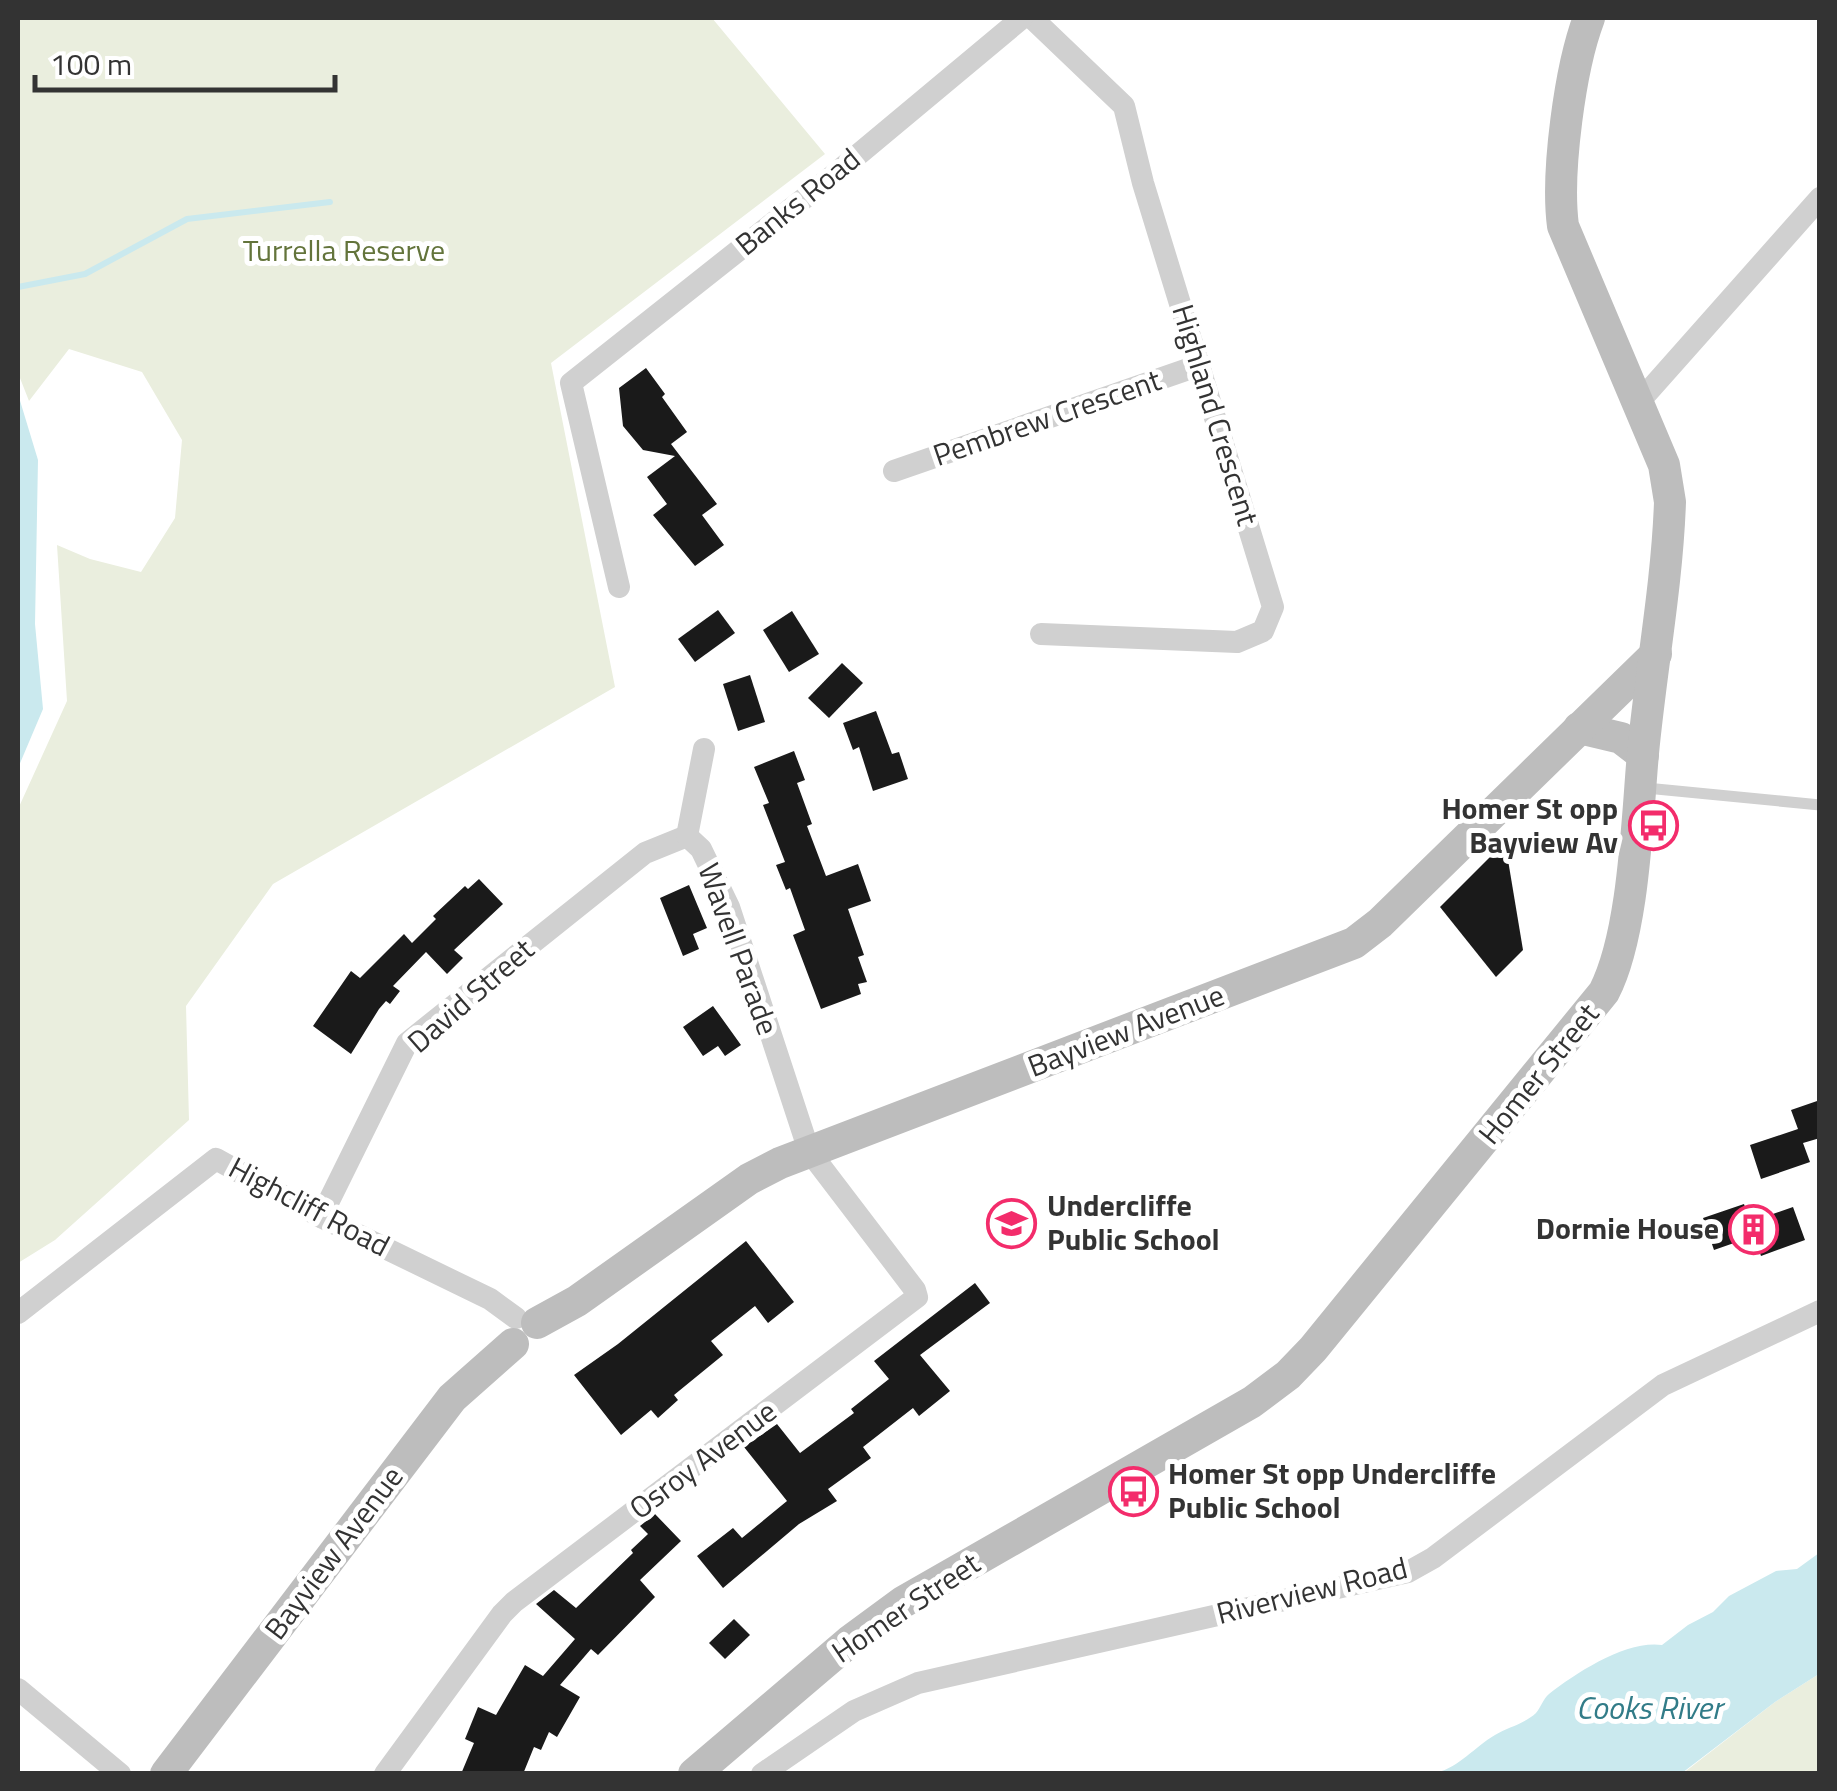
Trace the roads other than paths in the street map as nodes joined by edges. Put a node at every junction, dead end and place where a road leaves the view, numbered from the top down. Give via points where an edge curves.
1 (1022, 18) edge
2 (1032, 18) edge
3 (1589, 18) edge
4 (1820, 198) edge
5 (1200, 365) junction
6 (1638, 402) junction
7 (894, 471) dead end
8 (619, 588) dead end
9 (1042, 634) dead end
10 (1656, 654) junction
11 (1579, 728) junction
12 (704, 749) dead end
13 (1642, 771) junction
14 (1820, 805) edge
15 (687, 836) junction
16 (808, 1151) junction
17 (322, 1216) junction
18 (1820, 1311) edge
19 (18, 1313) edge
20 (522, 1328) junction
21 (18, 1689) edge
22 (120, 1774) edge
23 (166, 1774) edge
24 (386, 1774) edge
25 (694, 1774) edge
26 (762, 1774) edge

1 - 8 street, Banks Road via 571,383
2 - 5 street, Highland Crescent via 1124,106
3 - 6 main road, Homer Street via 1577,56 1560,206 1572,255
4 - 6 street
5 - 7 street, Pembrew Crescent
5 - 9 street, Highland Crescent via 1273,607 1263,631 1237,642
6 - 10 main road, Homer Street via 1664,465 1670,502
10 - 11 main road, Bayview Avenue
10 - 13 main road, Homer Street
11 - 13 main road via 1621,738
11 - 16 main road, Bayview Avenue via 1354,943
12 - 15 street, Wavell Parade
13 - 14 lane
13 - 25 main road, Homer Street via 1620,953 1604,992 1301,1363 1252,1402 903,1602
15 - 16 street, Wavell Parade via 701,849 729,908
15 - 17 street, David Street via 645,853 408,1043
16 - 20 main road, Bayview Avenue via 749,1178 577,1300
16 - 24 street, Osroy Avenue via 917,1297 514,1602
17 - 19 street, Highcliff Road via 216,1158
17 - 20 street, Highcliff Road via 490,1300
18 - 26 street, Riverview Road via 1663,1384 1408,1572 918,1683 854,1711
20 - 23 main road, Bayview Avenue via 452,1398
21 - 22 street

